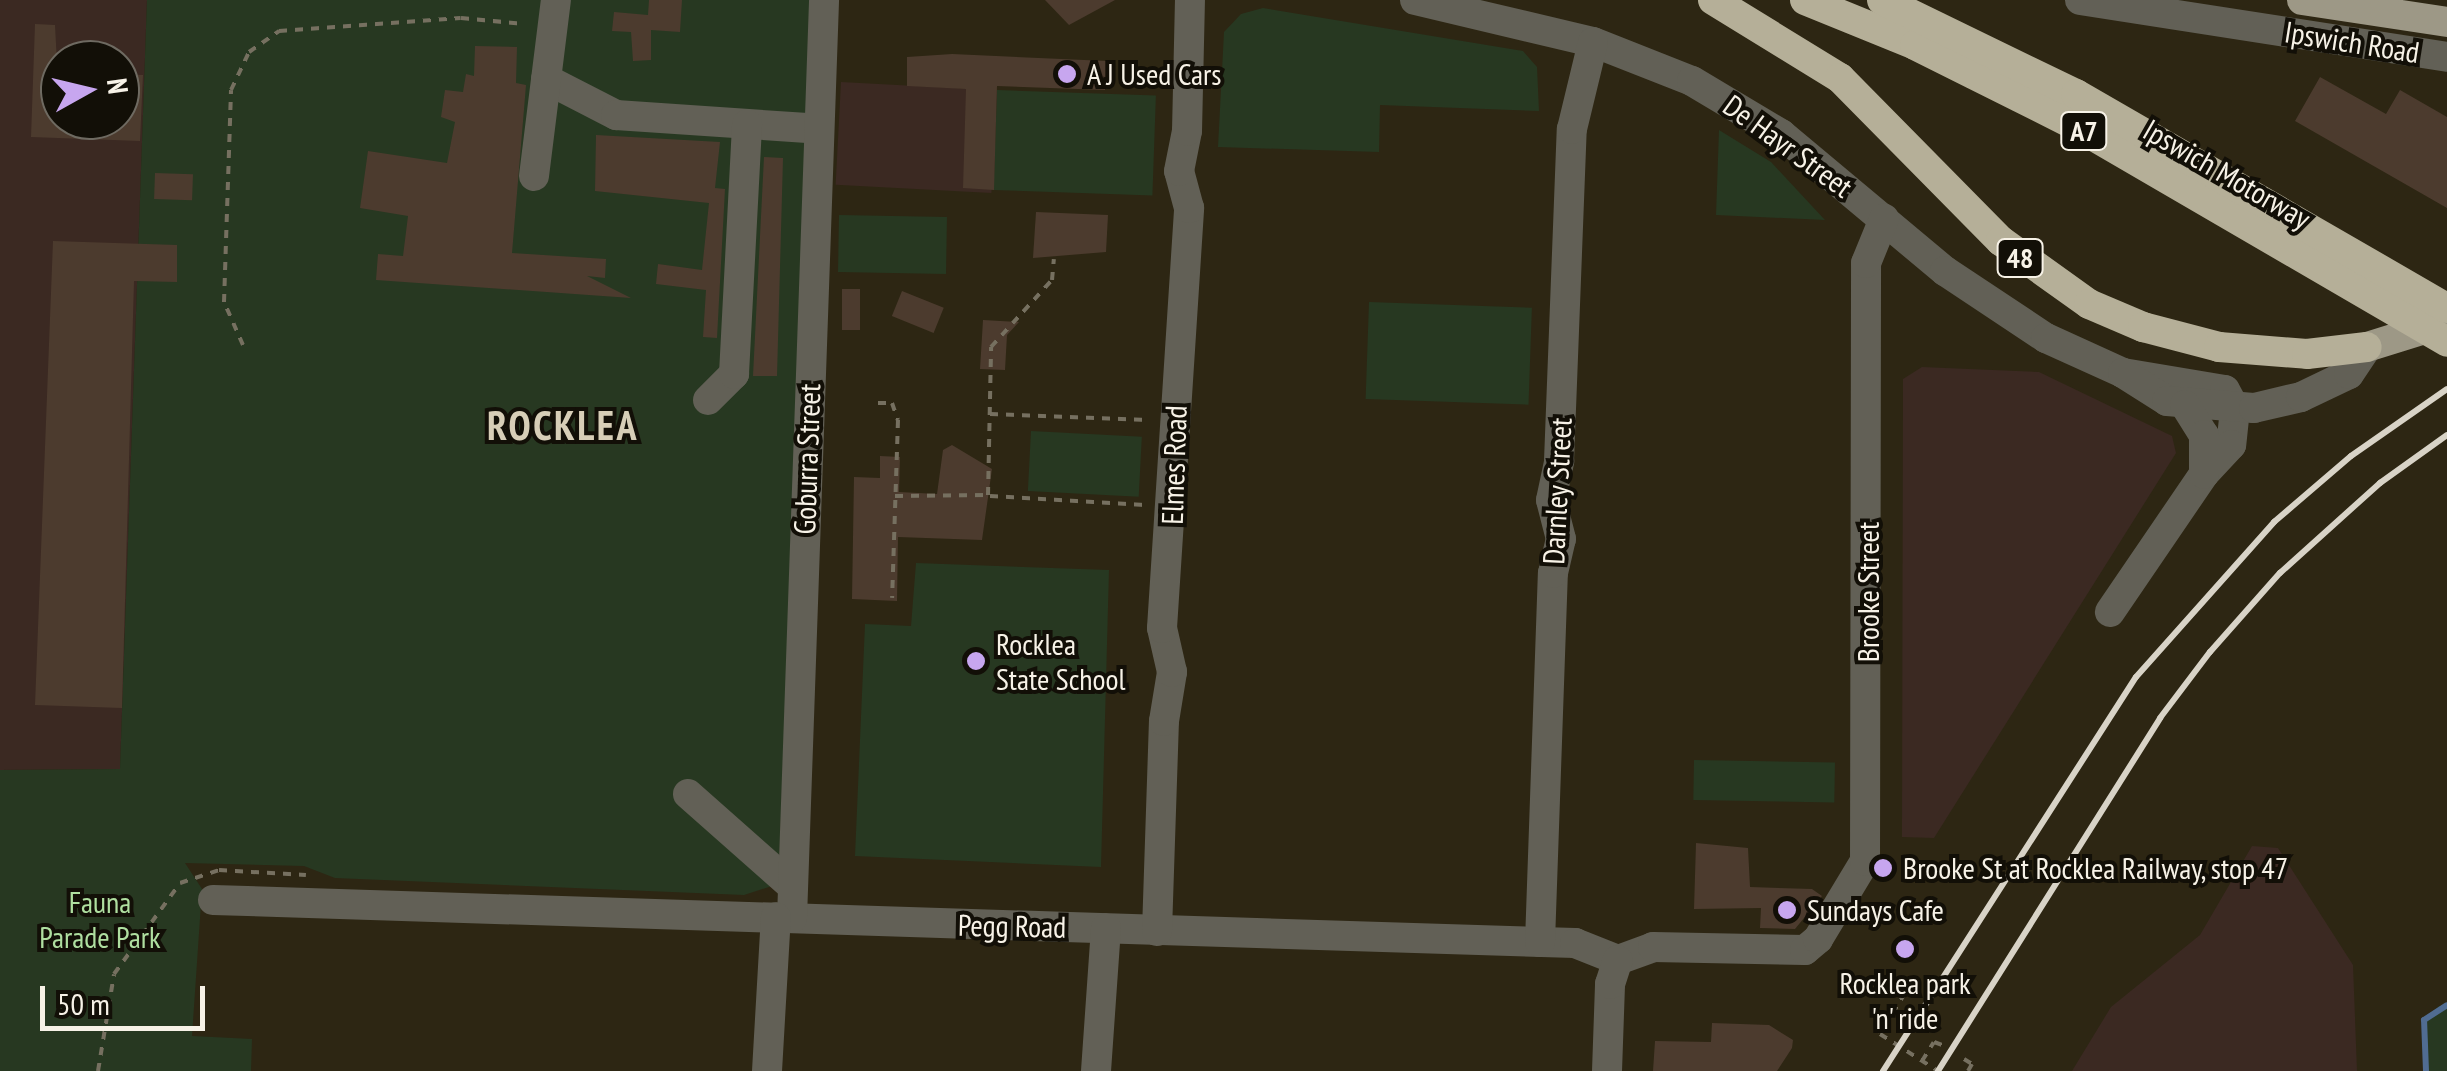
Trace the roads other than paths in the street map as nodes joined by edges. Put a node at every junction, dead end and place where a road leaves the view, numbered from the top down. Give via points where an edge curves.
1 (824, 0) edge
2 (1415, 0) edge
3 (1713, 0) edge
4 (1805, 0) edge
5 (1882, 0) edge
6 (2080, 0) edge
7 (2302, 0) edge
8 (1197, 6) edge
9 (555, 13) edge
10 (2447, 22) edge
11 (1593, 42) junction
12 (2447, 57) edge
13 (546, 79) junction
14 (748, 124) junction
15 (819, 129) junction
16 (534, 176) dead end
17 (1884, 219) junction
18 (2447, 308) edge
19 (2447, 322) edge
20 (2447, 342) edge
21 (2367, 346) junction
22 (2122, 373) junction
23 (708, 400) dead end
24 (2185, 405) junction
25 (2235, 409) junction
26 (2204, 474) junction
27 (2110, 612) dead end
28 (688, 794) dead end
29 (793, 887) junction
30 (212, 900) dead end
31 (784, 917) junction
32 (1106, 928) junction
33 (1157, 931) junction
34 (1540, 942) junction
35 (1618, 960) junction
36 (767, 1071) edge
37 (1096, 1071) edge
38 (1607, 1071) edge

1 - 15 street, Goburra Street
2 - 11 street, De Hayr Street
3 - 21 highway, 48 via 1840,78 2001,241 2089,304 2219,347 2308,354
4 - 20 highway, Ipswich Motorway / A7 via 2013,93
5 - 18 highway, Ipswich Motorway / A7 via 2076,94
6 - 12 street, Ipswich Road
7 - 10 main road, Ipswich Road
8 - 33 street, Elmes Road via 1179,171 1190,208 1162,628 1172,672 1164,721
9 - 13 street
11 - 17 street, De Hayr Street via 1723,97 1806,152
11 - 34 street, Darnley Street via 1572,129 1558,462 1550,500 1561,539 1552,609
13 - 14 street via 616,115
13 - 16 street
14 - 15 street
14 - 23 street via 734,374
15 - 29 street, Goburra Street
17 - 22 street, De Hayr Street via 2001,310
17 - 35 street, Brooke Street via 1866,263 1866,861 1805,950 1653,947
19 - 21 main road, 48
21 - 25 street, De Hayr Street via 2349,374 2313,393
22 - 24 street, De Hayr Street via 2150,395
22 - 25 street, De Hayr Street via 2220,388
24 - 25 street, De Hayr Street
24 - 26 street via 2204,435
25 - 26 street via 2231,445
26 - 27 street
28 - 29 street
29 - 31 street, Goburra Street
30 - 31 street, Pegg Road
31 - 32 street, Pegg Road
31 - 36 street, Goburra Street
32 - 33 street, Pegg Road
32 - 37 street
33 - 34 street, Pegg Road
34 - 35 street, Pegg Road via 1586,945
35 - 38 street via 1610,984

